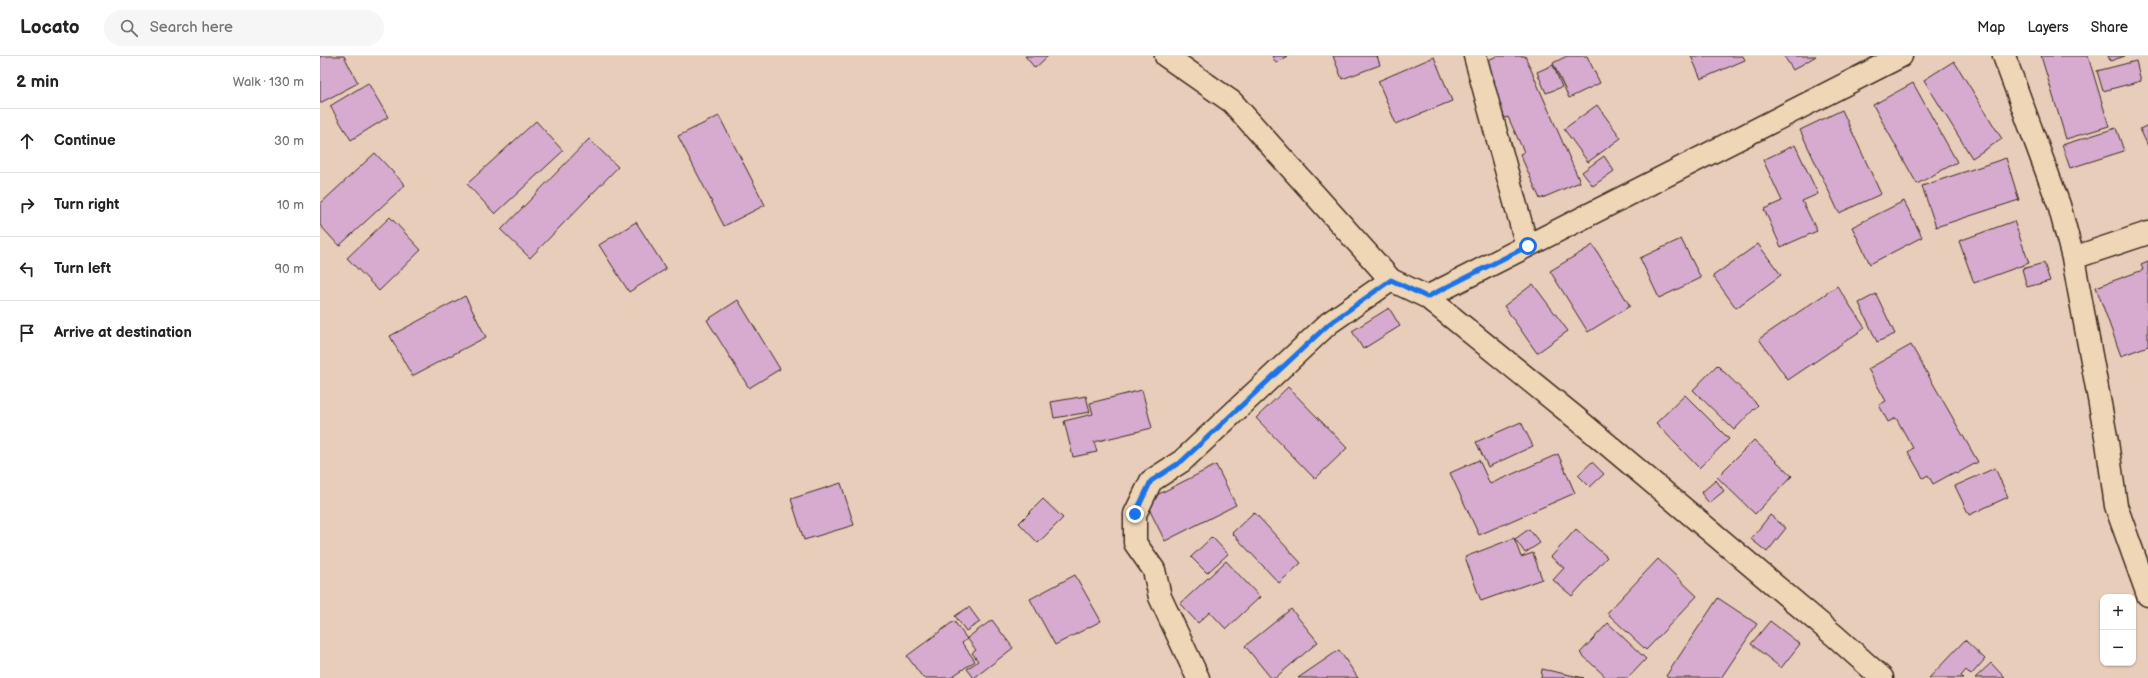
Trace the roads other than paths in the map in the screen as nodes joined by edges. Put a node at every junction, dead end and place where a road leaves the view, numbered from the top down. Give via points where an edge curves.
1 (1166, 56) edge
2 (1475, 56) edge
3 (1901, 56) edge
4 (2004, 56) edge
5 (2148, 233) edge
6 (1528, 246) junction
7 (2073, 258) junction
8 (1391, 280) junction
9 (1427, 297) junction
10 (2148, 595) edge
11 (1198, 678) edge
12 (1882, 678) edge

1 - 8 street via 1232,102
2 - 6 street
3 - 6 street
4 - 7 street via 2059,205
5 - 7 street
6 - 9 street
7 - 10 street via 2107,442 2116,506
8 - 9 street
8 - 11 street via 1329,324 1182,461 1151,481 1135,514 1136,543 1154,570 1160,597
9 - 12 street via 1600,439

